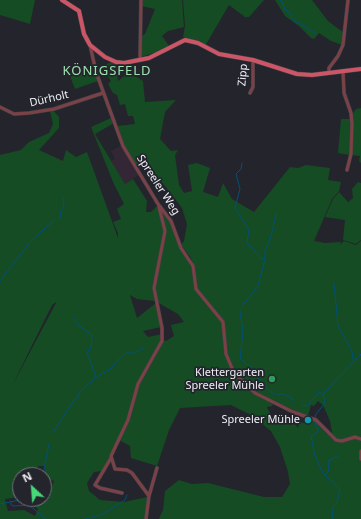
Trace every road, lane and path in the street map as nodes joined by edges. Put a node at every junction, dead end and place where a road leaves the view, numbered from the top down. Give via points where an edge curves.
1 (62, 0) edge
2 (141, 0) edge
3 (348, 0) edge
4 (90, 45) junction
5 (140, 60) junction
6 (253, 60) junction
7 (361, 69) edge
8 (343, 71) junction
9 (329, 73) junction
10 (103, 93) junction
11 (250, 93) dead end
12 (0, 107) edge
13 (347, 170) dead end
14 (159, 205) junction
15 (361, 439) edge
16 (361, 451) edge
17 (111, 458) junction
18 (361, 459) edge
19 (157, 468) dead end
20 (122, 493) dead end
21 (149, 498) junction
22 (146, 519) edge

1 - 4 main road via 78,10
2 - 5 street
3 - 9 street via 343,45 329,68
4 - 5 main road via 113,61
4 - 10 street, Spreeler Weg via 93,65
5 - 6 main road via 185,40 198,43 225,56
6 - 9 main road via 306,75
6 - 11 street, Zipp via 253,87
7 - 8 main road
8 - 9 main road
8 - 13 street via 344,93 352,124 351,154
10 - 12 street, Dürholt via 54,109 29,113 14,114
10 - 14 street, Spreeler Weg via 123,146
14 - 15 street, Spreeler Weg via 170,218 181,248 192,265 195,288 223,322 226,356 234,373 258,395 315,420 339,441 356,436
14 - 17 street via 165,231 154,289 162,341 138,384 128,420
16 - 18 street
17 - 20 street via 95,485
17 - 21 street via 115,469 131,472
19 - 21 street
21 - 22 street

